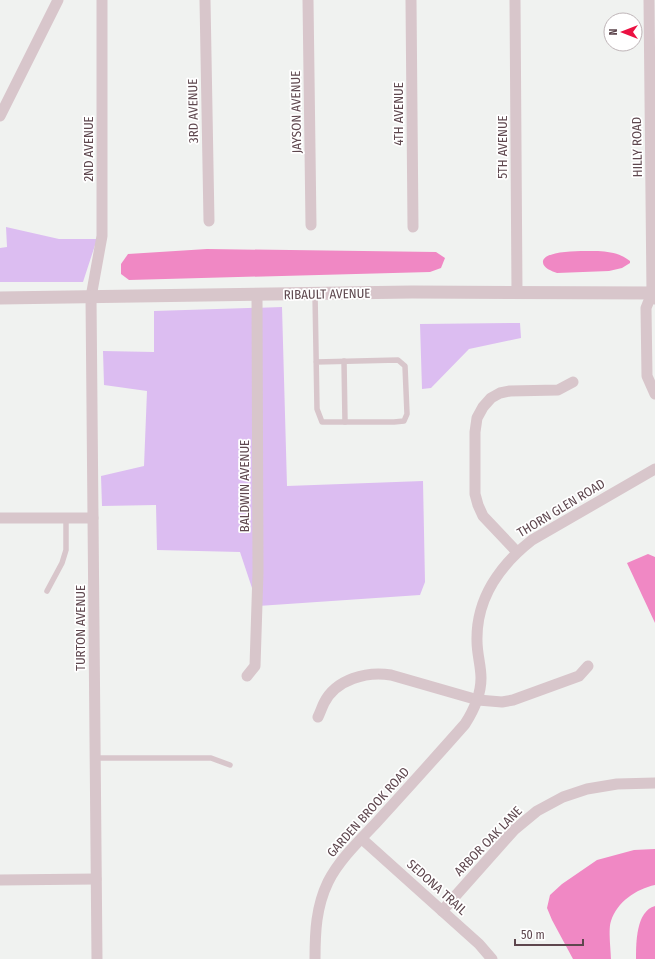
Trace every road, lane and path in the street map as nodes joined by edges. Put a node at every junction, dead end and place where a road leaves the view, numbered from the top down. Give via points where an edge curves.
1 (58, 0) edge
2 (102, 0) edge
3 (205, 0) edge
4 (308, 0) edge
5 (411, 0) edge
6 (515, 0) edge
7 (651, 4) edge
8 (652, 32) edge
9 (0, 116) edge
10 (209, 221) dead end
11 (311, 225) dead end
12 (413, 227) dead end
13 (517, 293) junction
14 (315, 294) junction
15 (257, 295) junction
16 (654, 295) edge
17 (91, 297) junction
18 (0, 298) edge
19 (316, 362) junction
20 (344, 362) junction
21 (572, 382) dead end
22 (655, 393) edge
23 (345, 422) junction
24 (655, 469) edge
25 (0, 518) edge
26 (66, 518) junction
27 (93, 518) junction
28 (517, 552) junction
29 (47, 591) dead end
30 (588, 666) dead end
31 (247, 676) dead end
32 (478, 700) junction
33 (318, 717) dead end
34 (94, 758) junction
35 (230, 765) dead end
36 (655, 783) edge
37 (362, 838) junction
38 (0, 880) edge
39 (96, 880) junction
40 (442, 911) junction
41 (97, 959) edge
42 (315, 959) edge
43 (492, 959) edge

1 - 9 street
2 - 17 street, 2ND AVENUE via 102,236
3 - 10 street, 3RD AVENUE
4 - 11 street, JAYSON AVENUE
5 - 12 street, 4TH AVENUE
6 - 13 street, 5TH AVENUE
7 - 8 street, HILLY ROAD
8 - 16 street, HILLY ROAD
13 - 14 street, RIBAULT AVENUE
13 - 16 street, RIBAULT AVENUE
14 - 15 street, RIBAULT AVENUE
14 - 19 lane
15 - 17 street, RIBAULT AVENUE
15 - 31 street, BALDWIN AVENUE via 258,580 255,666
16 - 22 street, HILLY ROAD via 646,308 647,376
17 - 18 street, RIBAULT AVENUE
17 - 27 street, TURTON AVENUE
19 - 20 lane
19 - 23 lane via 317,409 322,422
20 - 23 lane
20 - 23 lane via 398,360 405,366 407,414 404,421
21 - 28 street via 558,390 500,393 491,398 476,418 475,494 478,505 483,516
24 - 28 street, THORN GLEN ROAD via 532,540
25 - 26 street
26 - 27 street
26 - 29 lane via 66,550
27 - 34 street, TURTON AVENUE
28 - 32 street, THORN GLEN ROAD via 495,578 485,598 478,622 477,656 481,678
30 - 32 street via 579,676 513,700
32 - 33 street via 391,675 365,674 336,689 324,702
32 - 37 street, GARDEN BROOK ROAD via 465,724
34 - 35 lane via 211,758
34 - 39 street, TURTON AVENUE
36 - 40 street, ARBOR OAK LANE via 617,784 587,789 563,797 537,811 514,830
37 - 40 street, SEDONA TRAIL
37 - 42 street, GARDEN BROOK ROAD via 328,881 317,916
38 - 39 street
39 - 41 street, TURTON AVENUE
40 - 43 street, SEDONA TRAIL

